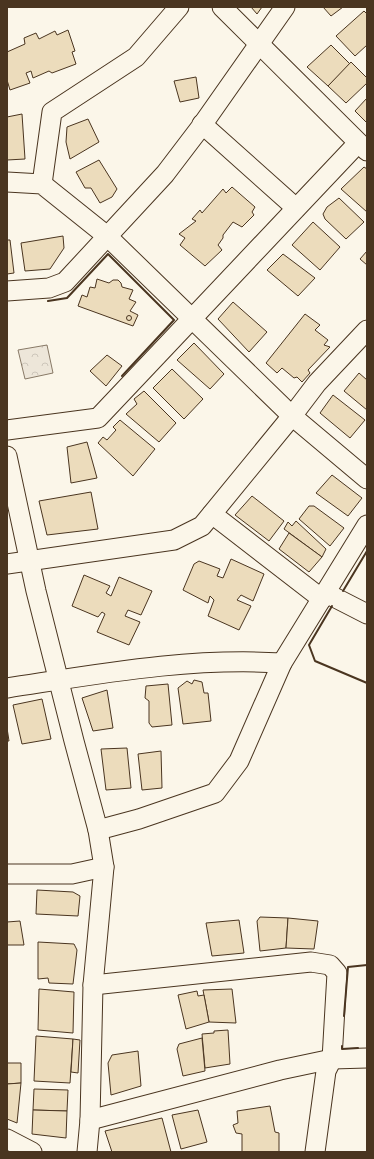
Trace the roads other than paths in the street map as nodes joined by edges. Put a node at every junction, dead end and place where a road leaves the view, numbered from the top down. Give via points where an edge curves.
1 (179, 7) edge
2 (222, 7) edge
3 (285, 7) edge
4 (258, 44) junction
5 (202, 124) junction
6 (362, 147) edge
7 (7, 182) edge
8 (42, 184) junction
9 (296, 208) junction
10 (107, 236) junction
11 (7, 291) edge
12 (192, 320) junction
13 (367, 330) edge
14 (292, 416) junction
15 (7, 430) edge
16 (7, 456) edge
17 (367, 479) edge
18 (212, 514) junction
19 (367, 525) edge
20 (30, 560) junction
21 (7, 564) edge
22 (324, 596) junction
23 (367, 614) edge
24 (282, 663) junction
25 (58, 680) junction
26 (7, 688) edge
27 (98, 830) junction
28 (104, 867) junction
29 (7, 874) edge
30 (93, 985) junction
31 (367, 1058) edge
32 (332, 1059) junction
33 (90, 1120) junction
34 (7, 1139) edge
35 (32, 1152) edge
36 (87, 1152) edge
37 (316, 1152) edge

1 - 8 street via 136,57 52,112
2 - 4 street
3 - 4 street
4 - 5 street
4 - 6 street
5 - 9 street
5 - 10 street via 165,174
6 - 9 street
7 - 8 street
8 - 10 street
9 - 12 street
10 - 11 street via 65,282 49,288
10 - 12 street
12 - 14 street
12 - 15 street via 98,418
13 - 14 street via 317,383
14 - 17 street
14 - 18 street
16 - 20 street
18 - 20 street via 202,526 174,540
18 - 22 street
19 - 22 street
20 - 21 street
20 - 25 street
22 - 23 street
22 - 24 street
24 - 25 street via 240,660 151,666
24 - 27 street via 239,761 215,792 139,819
25 - 26 street
25 - 27 street
27 - 28 street
28 - 29 street via 72,874
28 - 30 street
30 - 32 street via 311,962 330,965 337,973
30 - 33 street
31 - 32 street
32 - 33 street via 280,1070
32 - 37 street via 326,1071
33 - 36 street
34 - 35 street

